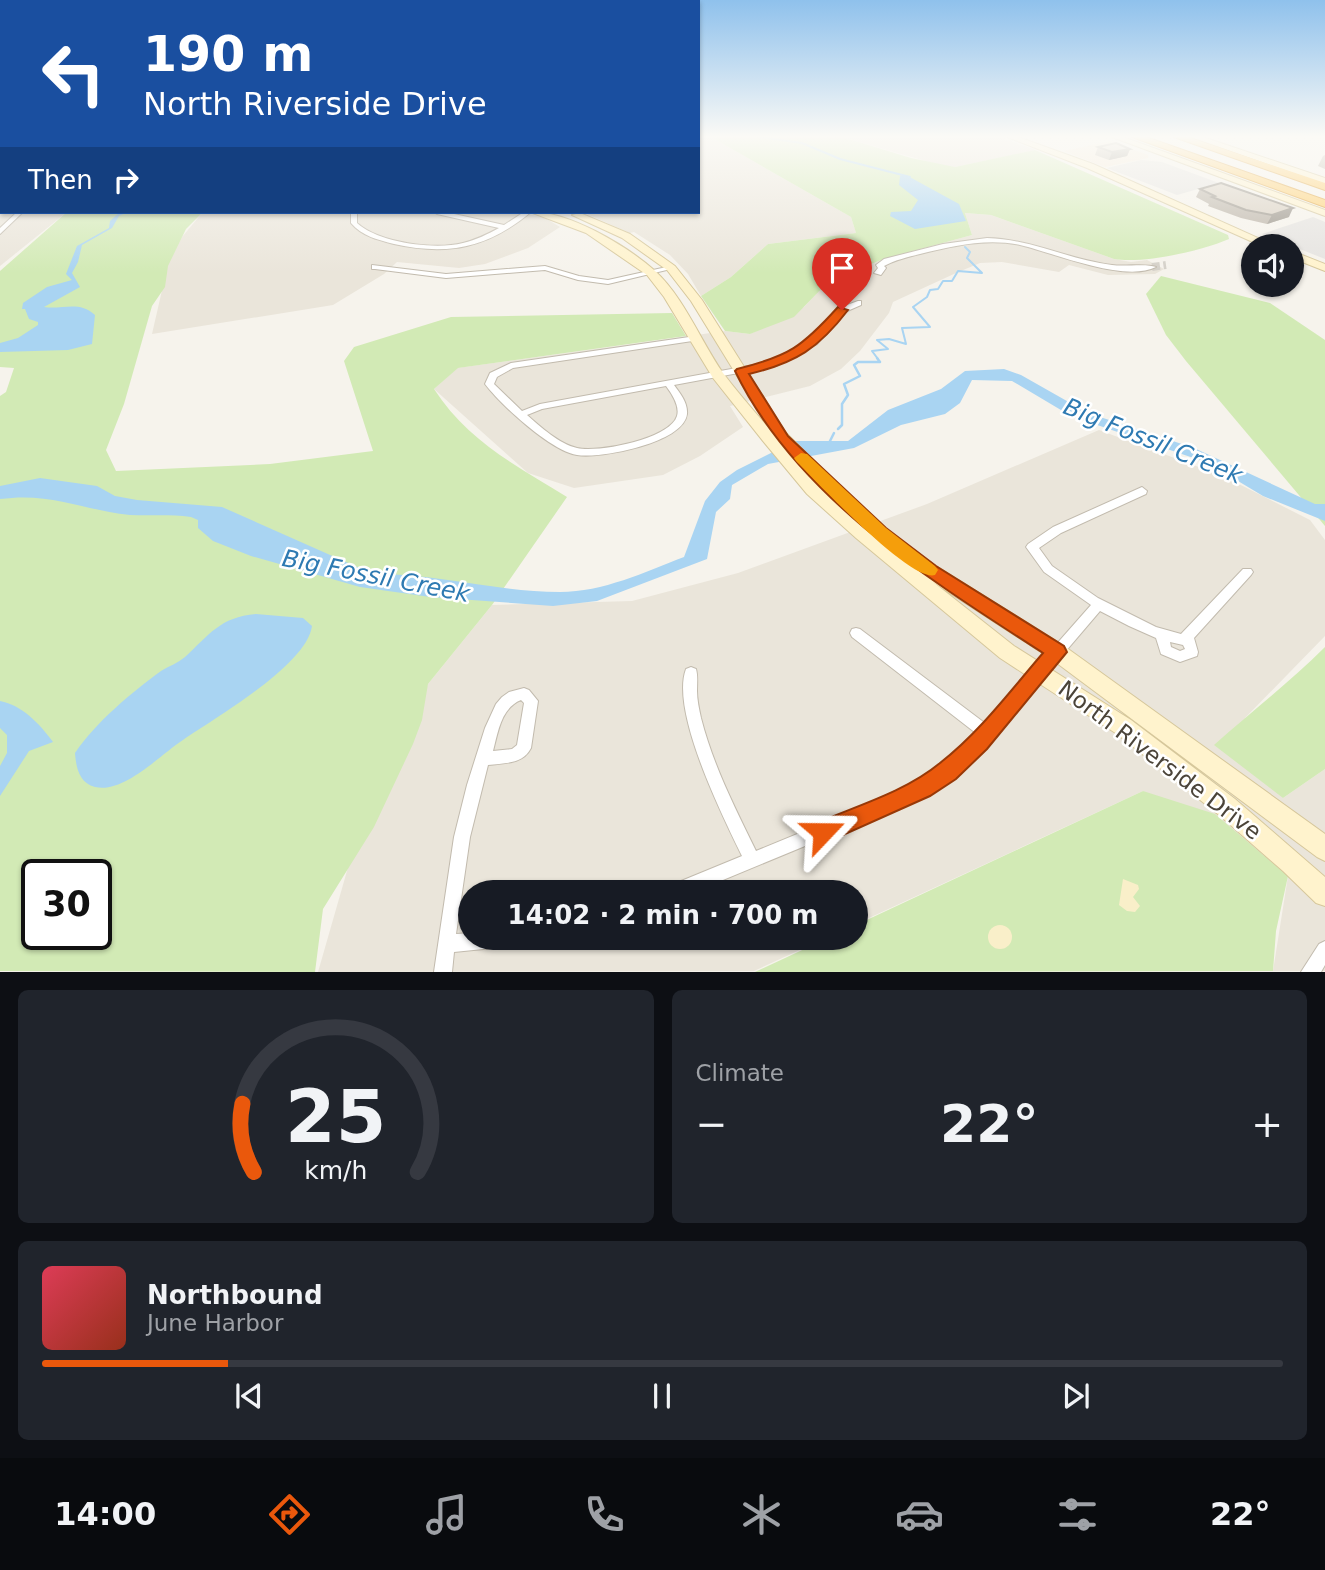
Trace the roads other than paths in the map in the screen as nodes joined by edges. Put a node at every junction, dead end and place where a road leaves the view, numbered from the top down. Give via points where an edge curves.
1 (1127, 182) edge
2 (1244, 182) edge
3 (1247, 182) edge
4 (1270, 182) edge
5 (1287, 182) edge
6 (1325, 195) edge
7 (1325, 204) edge
8 (1325, 211) edge
9 (18, 214) edge
10 (354, 214) edge
11 (446, 214) edge
12 (525, 214) edge
13 (540, 214) edge
14 (571, 214) edge
15 (505, 227) junction
16 (0, 232) edge
17 (1244, 234) edge
18 (1304, 259) edge
19 (376, 265) dead end
20 (668, 266) junction
21 (1152, 267) tunnel mouth
22 (1325, 268) edge
23 (648, 271) junction
24 (880, 271) dead end
25 (858, 303) dead end
26 (696, 338) junction
27 (742, 371) junction
28 (718, 375) junction
29 (670, 384) junction
30 (522, 414) junction
31 (777, 440) junction
32 (807, 473) junction
33 (1142, 491) dead end
34 (1247, 572) dead end
35 (1100, 603) junction
36 (856, 633) dead end
37 (1057, 652) junction
38 (1040, 672) junction
39 (691, 673) dead end
40 (986, 733) junction
41 (483, 759) junction
42 (1325, 849) edge
43 (753, 861) junction
44 (705, 880) edge
45 (1325, 894) edge
46 (458, 943) edge
47 (447, 944) junction
48 (1325, 950) edge
49 (443, 971) edge
50 (1310, 971) edge

1 - 17 main road
2 - 8 main road
3 - 8 highway
4 - 7 highway
5 - 6 highway
9 - 16 street
10 - 15 street via 354,223 366,233 434,249 471,246
11 - 15 street
12 - 15 street
13 - 23 main road, North Riverside Drive via 590,232
14 - 20 main road, North Riverside Drive via 626,236
18 - 22 main road
19 - 23 street via 446,276 545,268 601,282
20 - 23 street
20 - 27 main road, North Riverside Drive
21 - 24 street via 1106,267 985,239 912,256
23 - 26 main road, North Riverside Drive
25 - 27 street via 842,310 799,352
26 - 28 main road, North Riverside Drive
26 - 30 street via 511,366 493,375 489,384 497,395
27 - 28 street
27 - 31 main road, North Riverside Drive
28 - 29 street
28 - 31 main road, North Riverside Drive
29 - 30 street
29 - 30 street via 682,418 661,437 641,443 577,452 556,444
31 - 32 main road, North Riverside Drive
32 - 37 main road, North Riverside Drive via 903,552
32 - 38 main road, North Riverside Drive via 862,534 1007,652
33 - 35 street via 1032,547 1046,567
34 - 35 street via 1187,638 1192,652 1180,657 1166,650 1165,637
35 - 37 street
36 - 40 street
37 - 38 street
37 - 42 main road, North Riverside Drive
38 - 40 street
38 - 45 main road, North Riverside Drive via 1124,727 1227,807
39 - 43 street via 689,702
40 - 43 street via 948,771 922,788
41 - 41 street via 502,703 524,694 531,701 524,748 515,755
41 - 47 street via 457,850
43 - 44 street
46 - 47 street
47 - 49 street
48 - 50 street

